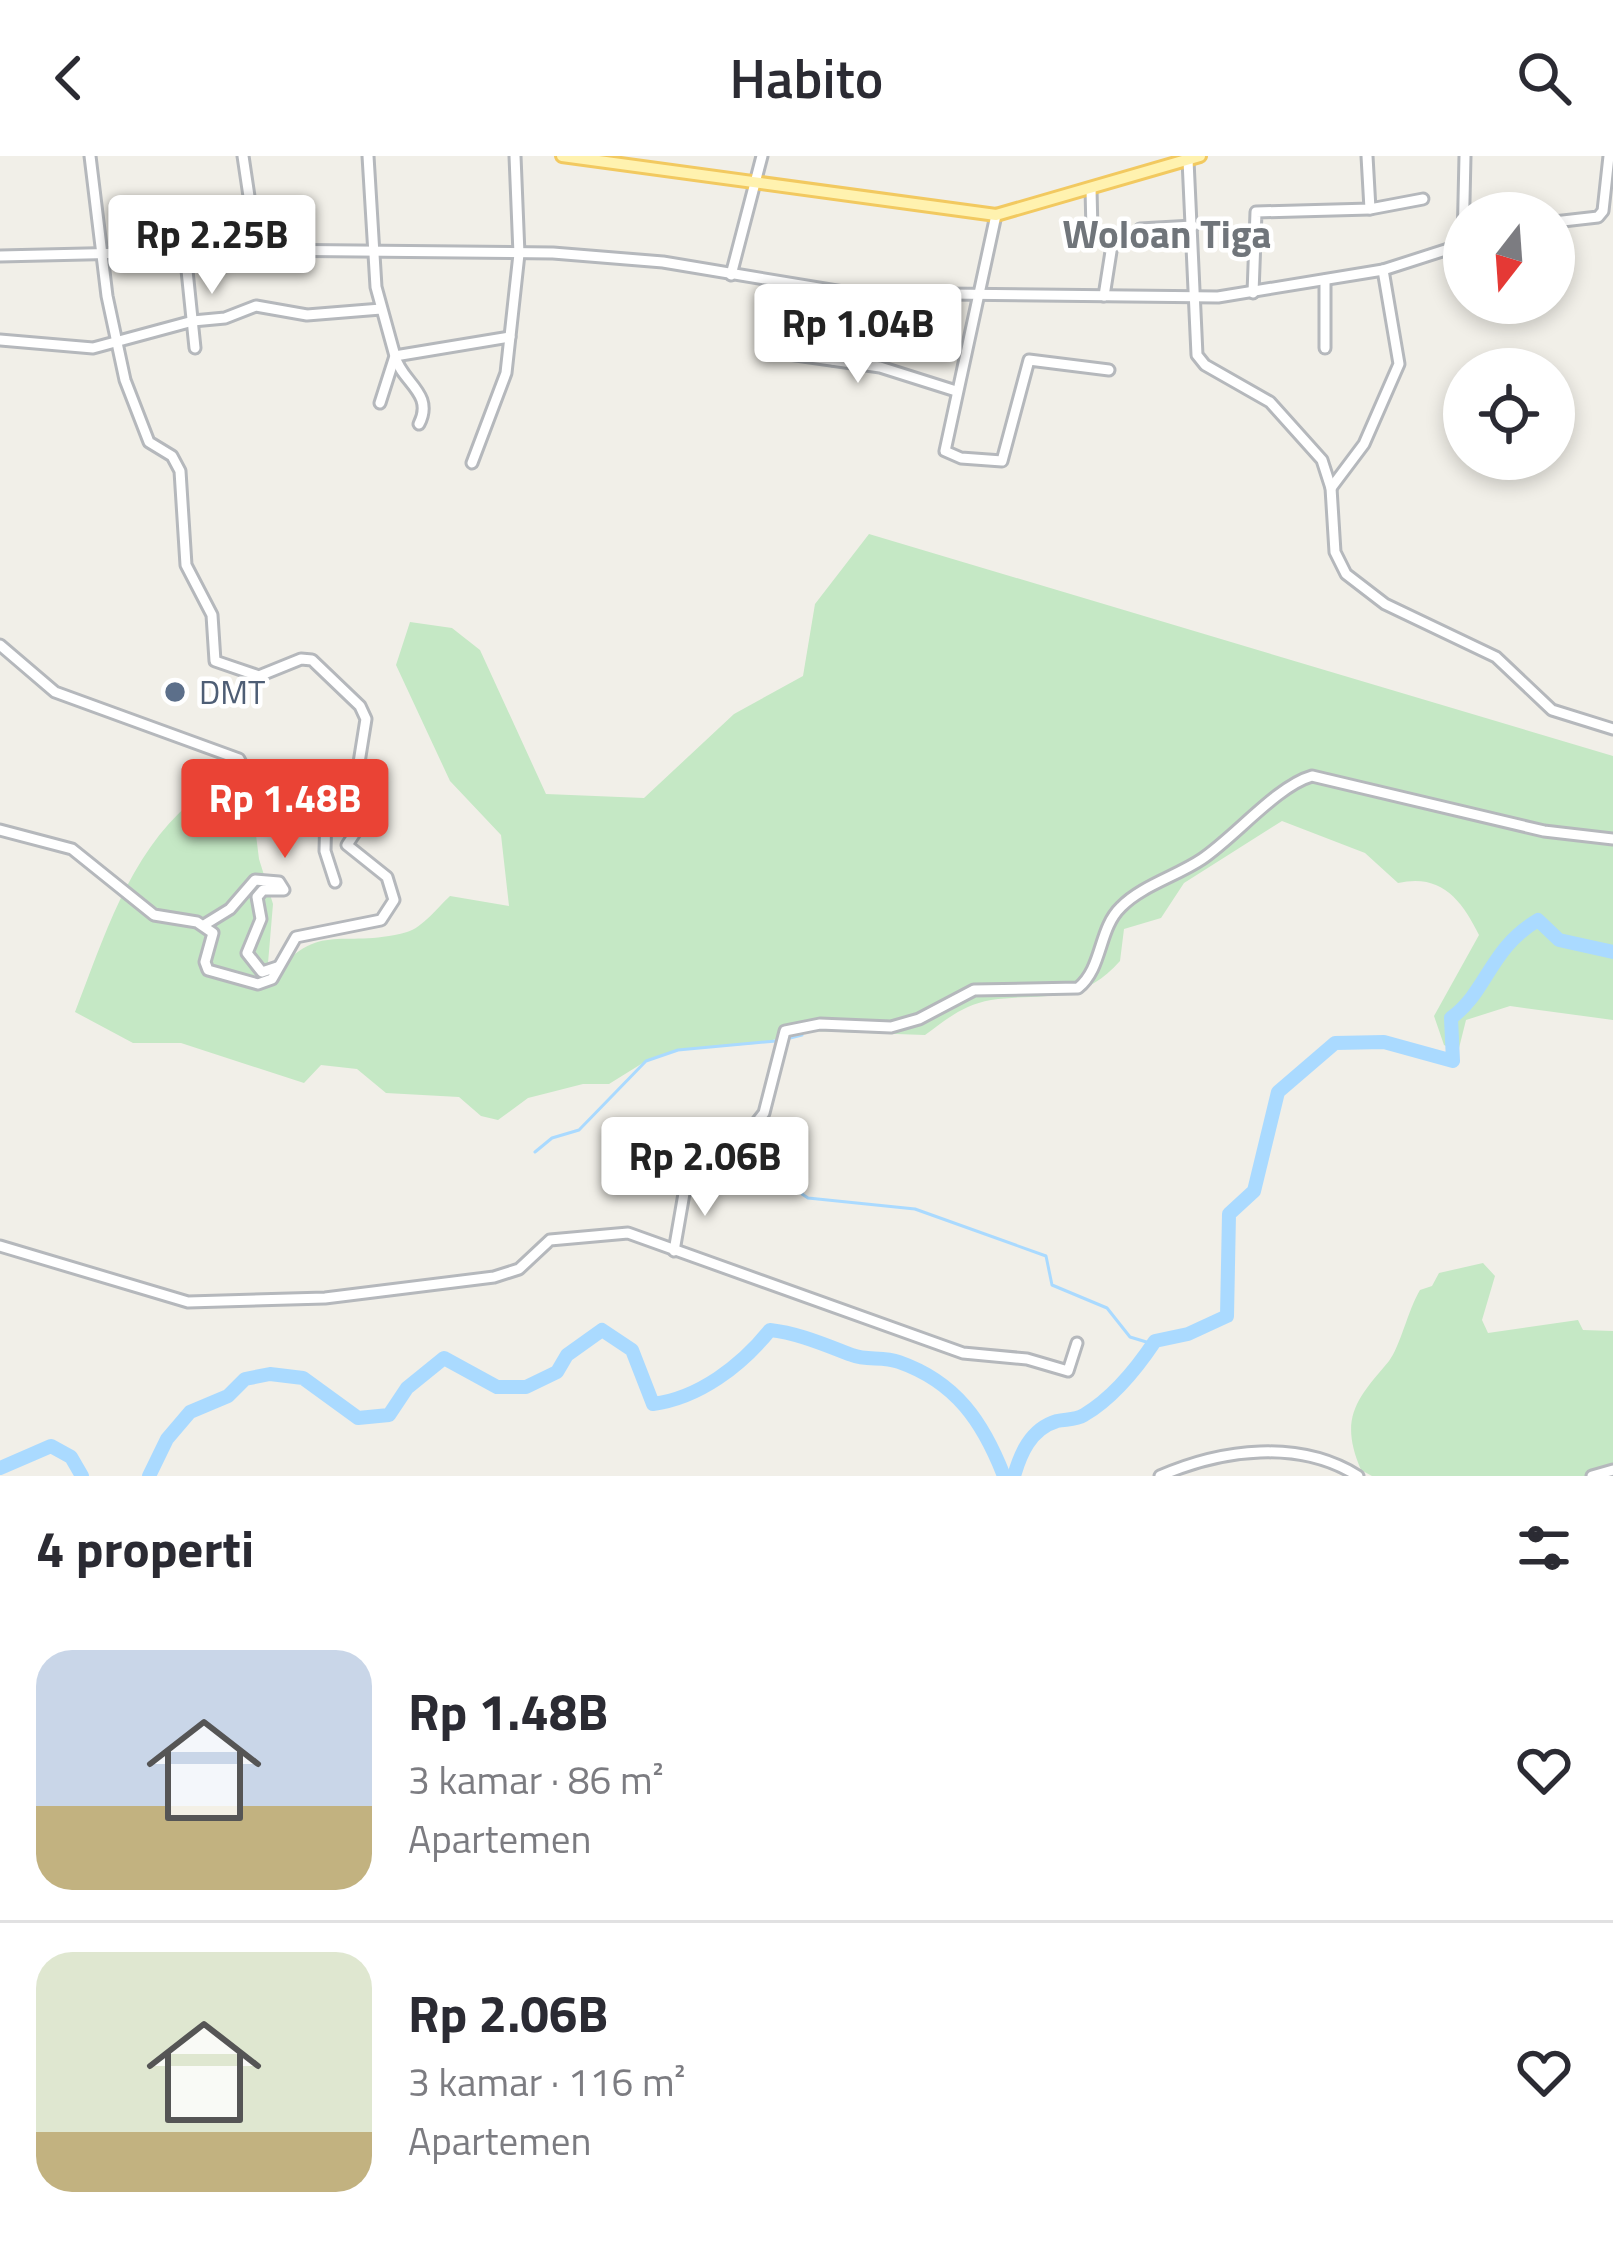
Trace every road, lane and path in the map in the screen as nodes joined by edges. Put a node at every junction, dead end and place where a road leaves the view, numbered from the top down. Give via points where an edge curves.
1 (90, 156) edge
2 (243, 156) edge
3 (368, 156) edge
4 (514, 156) edge
5 (562, 156) edge
6 (762, 156) edge
7 (1366, 156) edge
8 (1465, 156) edge
9 (1611, 156) edge
10 (1194, 158) edge
11 (753, 183) junction
12 (1091, 189) junction
13 (1464, 192) edge
14 (1423, 199) dead end
15 (1370, 208) junction
16 (996, 215) junction
17 (1575, 220) edge
18 (1193, 226) junction
19 (1140, 229) dead end
20 (1092, 231) dead end
21 (1121, 242) dead end
22 (257, 250) junction
23 (1443, 250) edge
24 (185, 251) junction
25 (374, 252) junction
26 (520, 254) junction
27 (0, 256) edge
28 (102, 256) junction
29 (1383, 270) junction
30 (731, 275) junction
31 (1325, 280) junction
32 (849, 293) junction
33 (1253, 293) junction
34 (981, 296) junction
35 (1104, 296) junction
36 (1197, 296) junction
37 (381, 309) junction
38 (193, 320) junction
39 (510, 337) junction
40 (0, 340) edge
41 (117, 342) junction
42 (196, 348) dead end
43 (1324, 348) dead end
44 (768, 351) dead end
45 (395, 356) junction
46 (832, 360) junction
47 (1109, 370) dead end
48 (956, 391) junction
49 (380, 403) dead end
50 (419, 424) dead end
51 (472, 463) dead end
52 (1331, 488) junction
53 (0, 645) edge
54 (1613, 729) edge
55 (326, 810) junction
56 (371, 810) junction
57 (0, 830) edge
58 (1613, 839) edge
59 (335, 882) dead end
60 (205, 925) junction
61 (278, 967) junction
62 (0, 1246) edge
63 (674, 1251) junction
64 (1077, 1343) dead end
65 (1613, 1470) edge
66 (1160, 1476) edge
67 (1358, 1476) edge
68 (1592, 1476) edge

1 - 28 street
2 - 22 street
3 - 25 street
4 - 26 street
5 - 11 main road
6 - 11 street
7 - 15 street
8 - 13 street
9 - 17 street via 1603,211
10 - 12 main road
10 - 18 street
11 - 16 main road
11 - 30 street
12 - 16 main road
12 - 20 street
14 - 15 street
15 - 33 street via 1256,212
16 - 34 street
18 - 19 street
18 - 36 street
21 - 35 street via 1112,244
22 - 24 street
22 - 25 street
23 - 29 street
24 - 28 street
24 - 38 street
25 - 26 street
25 - 37 street
26 - 30 street via 614,256
26 - 39 street
27 - 28 street
28 - 41 street
29 - 31 street
29 - 52 street via 1399,364 1364,443
30 - 32 street
31 - 33 street
31 - 43 street
32 - 34 street
32 - 46 street
33 - 36 street
34 - 35 street
34 - 48 street
35 - 36 street
36 - 52 street via 1202,361 1270,402 1322,460
37 - 38 street via 307,315 256,306
37 - 45 street
38 - 41 street
38 - 42 street
39 - 45 street
39 - 51 street via 506,373
40 - 41 street via 80,348
41 - 56 street via 145,435 180,471 186,565 212,615 215,661 259,676 301,658 317,664 364,712 358,769
44 - 46 street
45 - 49 street
45 - 50 street via 422,397
46 - 48 street
47 - 48 street via 1029,360 1007,454 996,464 945,451
52 - 54 street via 1335,552 1346,574 1385,604 1496,656 1552,710
53 - 55 street via 55,692 239,759 260,801
55 - 56 street
55 - 59 street via 325,851
56 - 61 street via 347,844 387,878 391,912 296,937
57 - 60 street via 72,849 154,915
58 - 63 street via 1544,831 1312,776 1289,783 1204,858 1124,903 1078,988 974,990 891,1027 785,1031 764,1113 719,1170 686,1182
60 - 61 street via 213,933 205,962 213,974 263,984
60 - 61 street via 255,880 279,882 284,890 258,894 261,919 247,953 262,972
62 - 63 street via 188,1301 443,1286 519,1269 550,1240 590,1233 628,1233
63 - 64 street via 963,1354 1068,1371
65 - 68 street
66 - 67 street via 1214,1456 1301,1452

